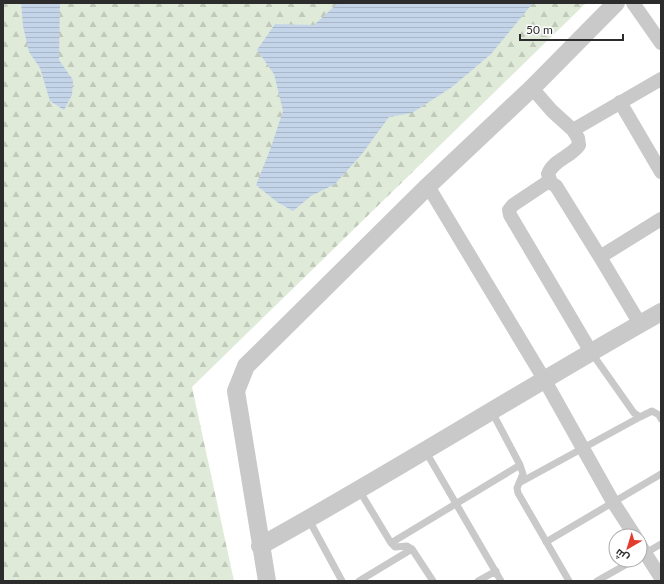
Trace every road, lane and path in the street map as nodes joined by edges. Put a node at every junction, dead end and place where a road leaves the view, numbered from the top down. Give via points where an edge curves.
1 (616, 3) edge
2 (633, 3) edge
3 (661, 43) edge
4 (661, 79) edge
5 (532, 88) junction
6 (620, 102) junction
7 (573, 130) junction
8 (661, 172) edge
9 (551, 182) junction
10 (428, 186) junction
11 (661, 219) edge
12 (600, 257) junction
13 (661, 312) edge
14 (640, 324) junction
15 (590, 352) junction
16 (544, 379) junction
17 (490, 410) junction
18 (640, 417) junction
19 (661, 419) edge
20 (583, 449) junction
21 (425, 450) junction
22 (520, 465) junction
23 (661, 474) edge
24 (519, 483) junction
25 (359, 490) junction
26 (613, 502) junction
27 (456, 504) junction
28 (309, 519) junction
29 (630, 528) edge
30 (546, 542) junction
31 (391, 543) junction
32 (661, 544) edge
33 (260, 546) junction
34 (412, 549) junction
35 (648, 550) edge
36 (648, 563) edge
37 (618, 568) edge
38 (496, 571) junction
39 (661, 578) edge
40 (267, 581) edge
41 (342, 581) edge
42 (359, 581) edge
43 (433, 581) edge
44 (478, 581) edge
45 (501, 581) edge
46 (569, 581) edge
47 (597, 581) edge

1 - 5 street
2 - 3 street
4 - 6 street
5 - 7 street
5 - 10 street
6 - 7 street
6 - 8 street
7 - 9 street via 579,145 575,151 554,164 548,174
9 - 12 street
9 - 15 street via 509,210
10 - 16 street
10 - 33 street via 246,366 236,391
11 - 12 street
12 - 14 street
13 - 14 street
14 - 15 street
15 - 16 street
15 - 18 lane via 634,413
16 - 17 street
16 - 20 street
17 - 21 street
17 - 22 lane
18 - 19 lane via 652,411
18 - 20 lane
20 - 24 lane
20 - 26 street
21 - 25 street
21 - 27 lane
22 - 24 lane via 523,474
22 - 27 lane
23 - 26 lane
24 - 30 lane via 518,493
25 - 28 street
25 - 31 lane
26 - 29 street
26 - 30 lane
27 - 31 lane
27 - 38 lane
28 - 33 street
28 - 41 lane
30 - 46 lane
31 - 34 lane via 396,547 407,546
32 - 35 lane
33 - 40 street
34 - 42 lane
34 - 43 lane
36 - 39 street
37 - 47 lane
38 - 44 lane
38 - 45 lane

